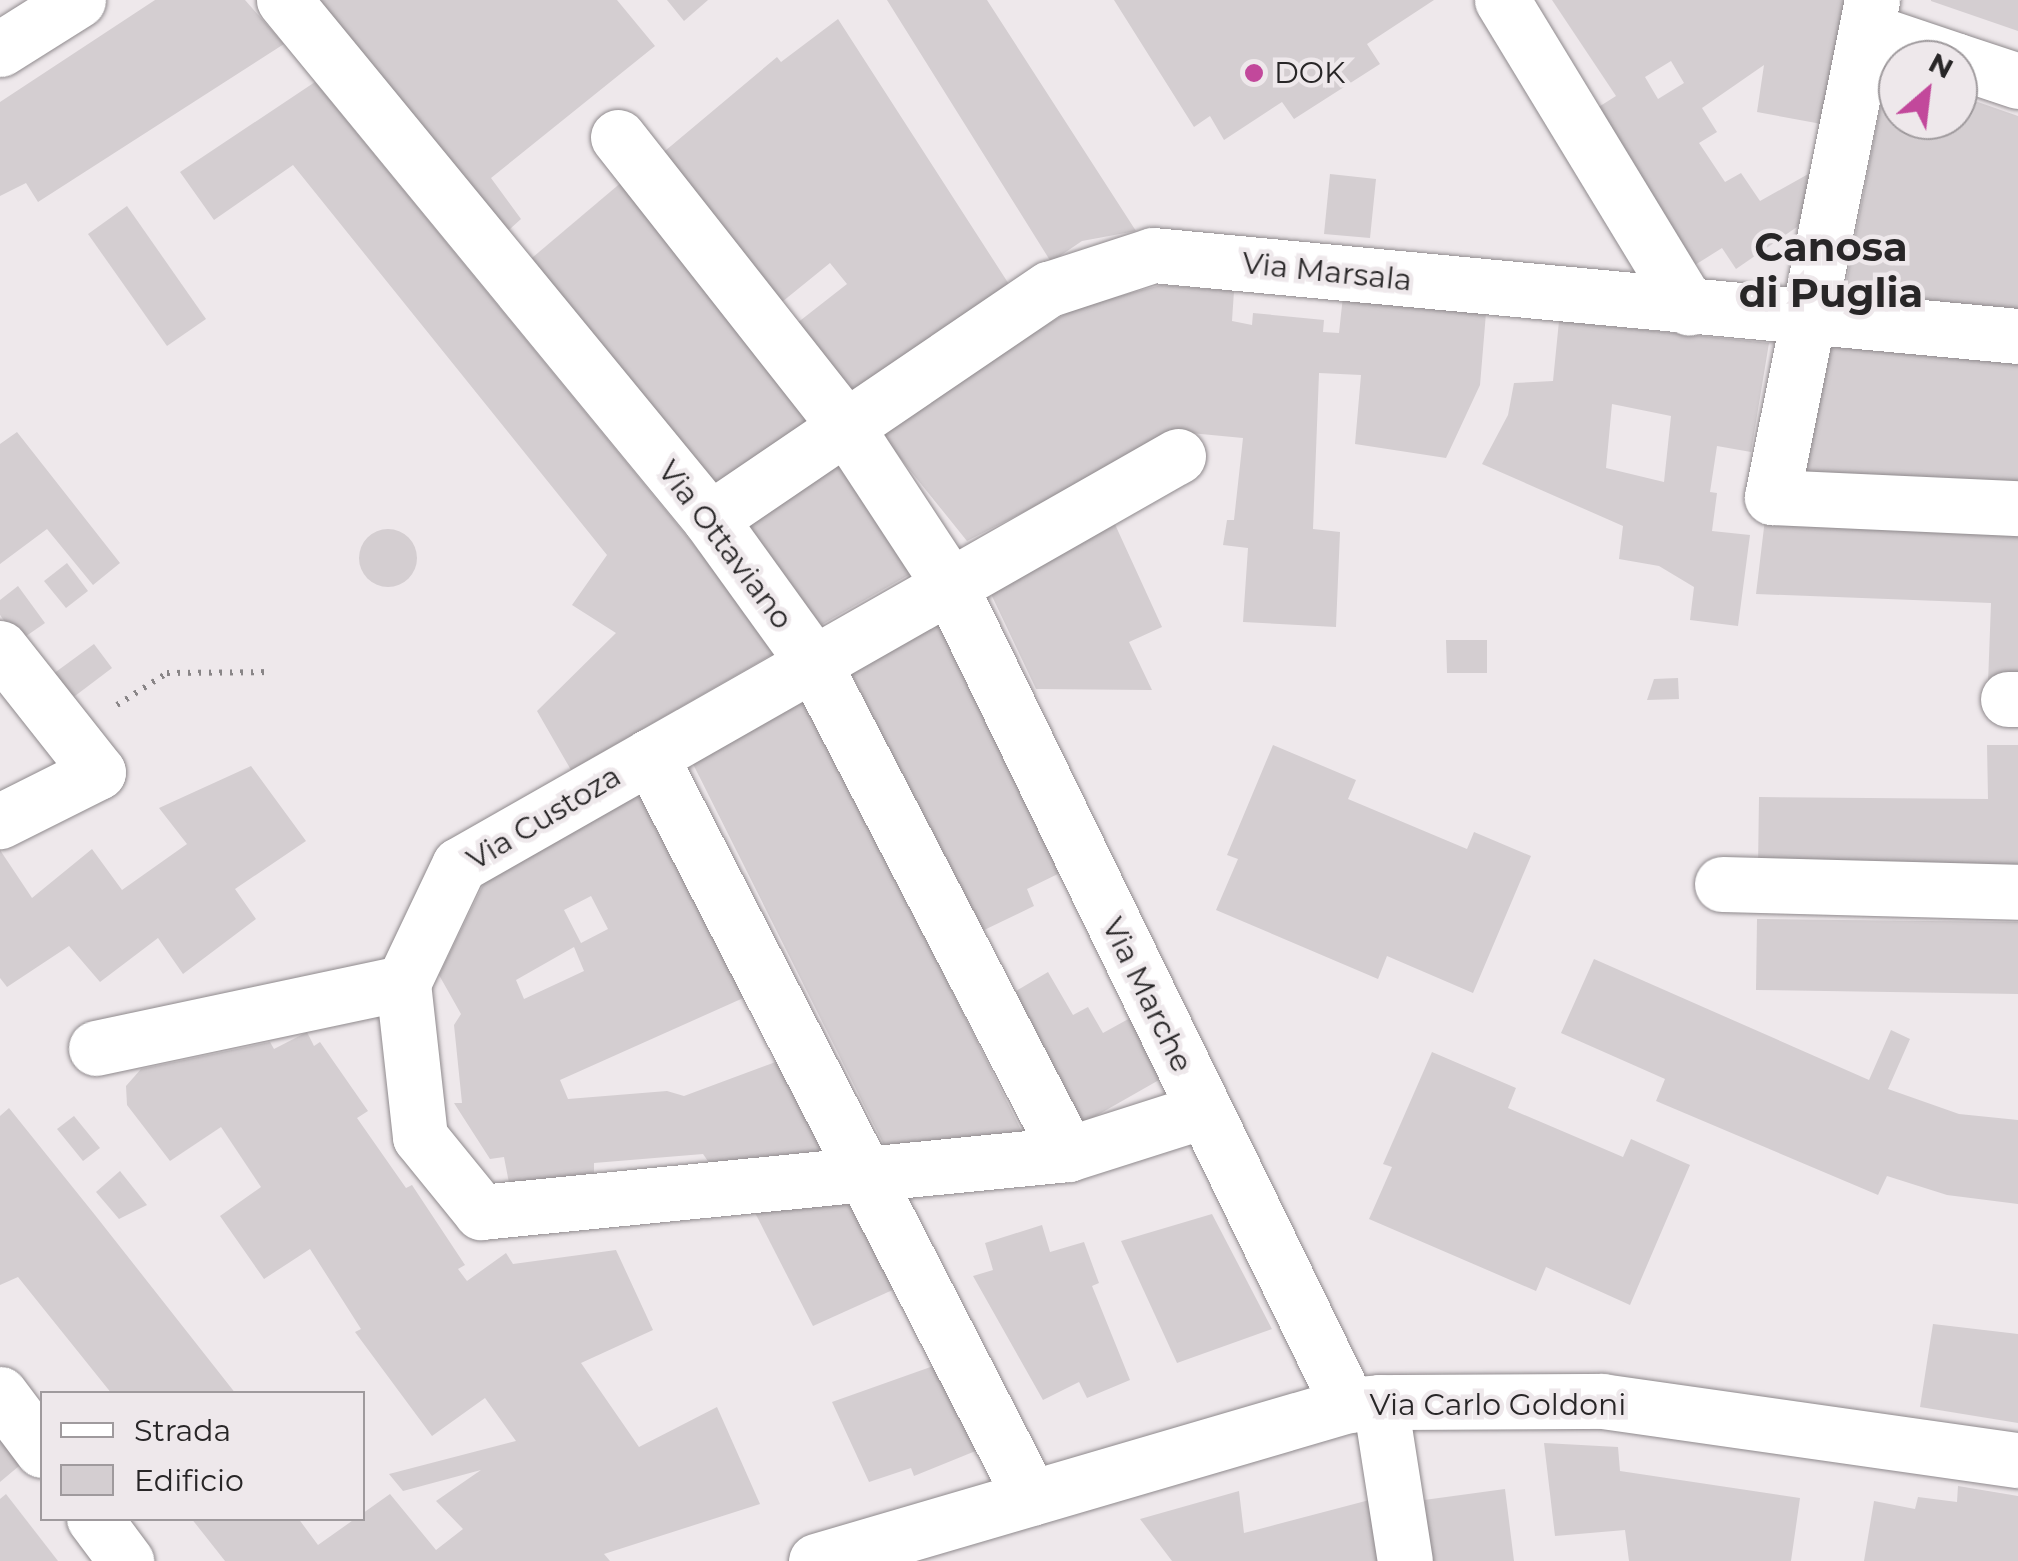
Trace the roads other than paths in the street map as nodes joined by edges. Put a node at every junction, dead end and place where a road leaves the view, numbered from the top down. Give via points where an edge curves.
1 (78, 0) edge
2 (284, 0) edge
3 (1502, 0) edge
4 (1869, 15) edge
5 (1917, 40) edge
6 (0, 49) edge
7 (1978, 67) edge
8 (2018, 81) edge
9 (618, 137) dead end
10 (1689, 308) junction
11 (1803, 320) junction
12 (2018, 336) edge
13 (846, 427) junction
14 (1178, 456) dead end
15 (2018, 508) edge
16 (710, 518) junction
17 (950, 584) junction
18 (0, 648) edge
19 (813, 662) junction
20 (650, 756) junction
21 (0, 821) edge
22 (1722, 884) dead end
23 (2018, 892) edge
24 (403, 983) junction
25 (96, 1048) dead end
26 (1203, 1111) junction
27 (1068, 1154) junction
28 (866, 1174) junction
29 (0, 1394) edge
30 (1364, 1403) junction
31 (40, 1447) edge
32 (2018, 1460) edge
33 (1031, 1498) junction
34 (96, 1521) edge
35 (126, 1561) edge
36 (816, 1561) edge
37 (1405, 1561) edge

1 - 6 street
2 - 16 street, Via Ottaviano
3 - 10 street
4 - 5 street
4 - 11 street
7 - 8 street
9 - 13 street, Via Marche
10 - 11 street, Via Marsala
10 - 13 street, Via Marsala via 1153,255 1049,289
11 - 12 street, Via Marsala
11 - 15 street via 1772,498
13 - 16 street, Via Marsala
13 - 17 street, Via Marche
14 - 17 street, Via Custoza
16 - 19 street, Via Ottaviano
17 - 19 street, Via Custoza
17 - 26 street, Via Marche
18 - 21 street via 98,772
19 - 20 street, Via Custoza
19 - 27 street, Via Ottaviano
20 - 24 street, Via Custoza via 458,866
20 - 28 street
22 - 23 street
24 - 25 street
24 - 28 street via 420,1136 481,1212
26 - 27 street
26 - 30 street, Via Marche
27 - 28 street
28 - 33 street
29 - 31 street
30 - 32 street, Via Carlo Goldoni via 1602,1401
30 - 33 street, Via Carlo Goldoni
30 - 37 street, Via Marche
33 - 36 street, Via Carlo Goldoni
34 - 35 street

